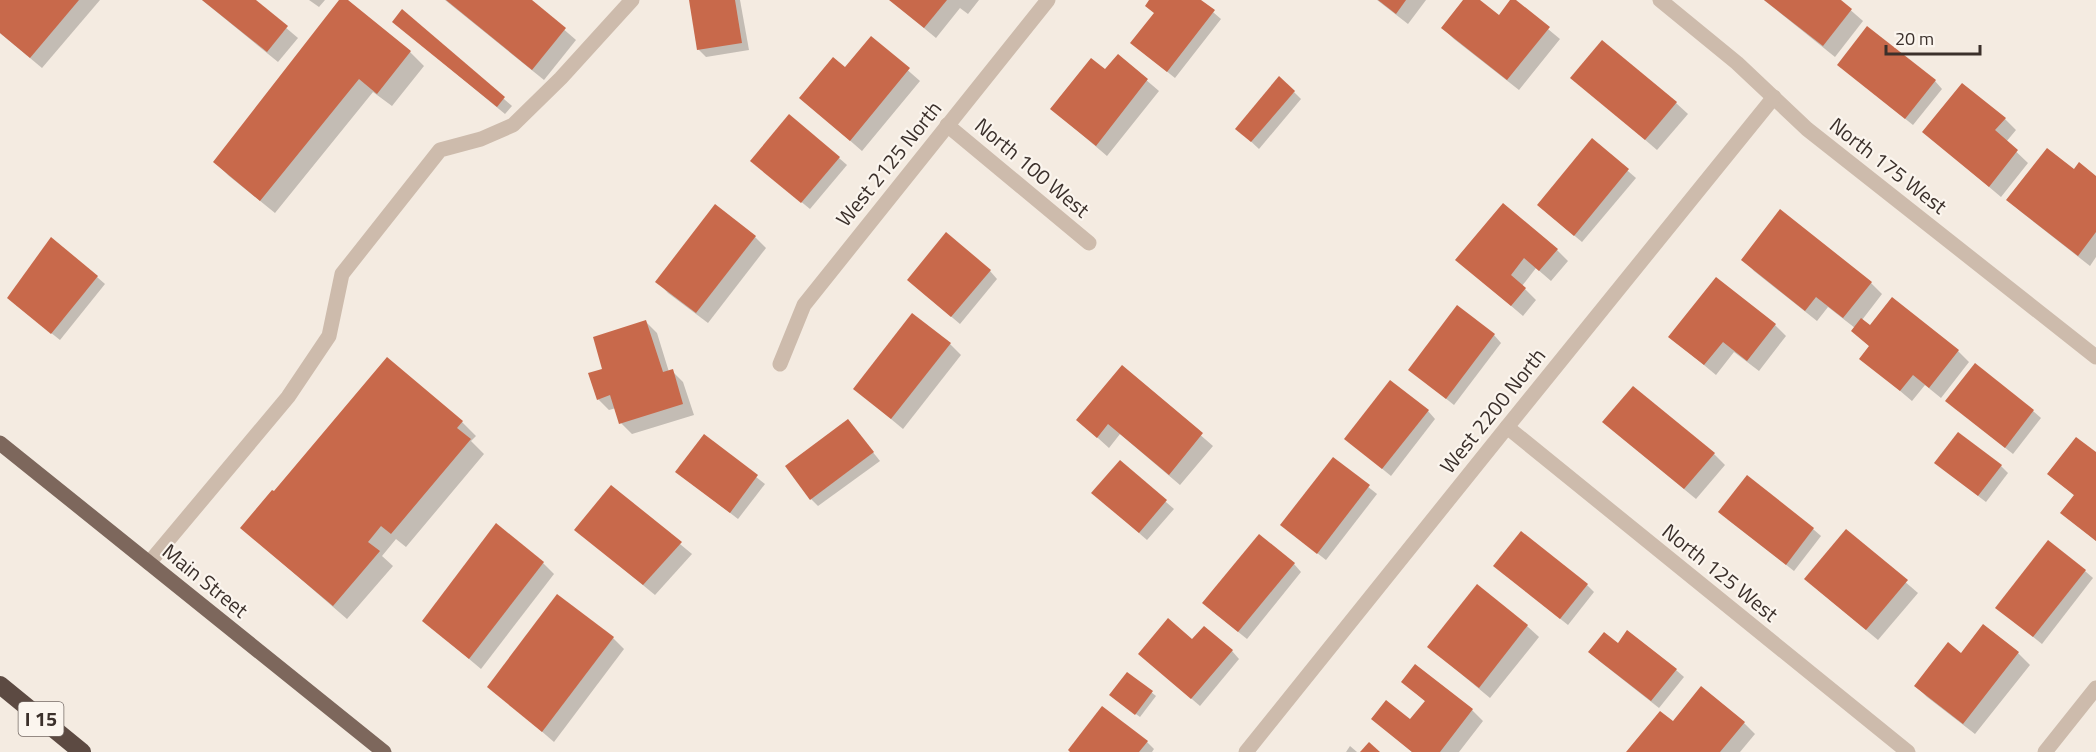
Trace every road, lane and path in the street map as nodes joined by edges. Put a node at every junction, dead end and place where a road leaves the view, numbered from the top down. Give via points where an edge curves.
1 (632, 0) edge
2 (1048, 0) edge
3 (1660, 0) edge
4 (1774, 98) junction
5 (948, 125) junction
6 (1089, 243) dead end
7 (2096, 357) edge
8 (780, 364) dead end
9 (1507, 427) junction
10 (0, 443) edge
11 (149, 563) junction
12 (0, 686) edge
13 (2096, 688) edge
14 (82, 752) edge
15 (384, 752) edge
16 (1246, 752) edge
17 (1908, 752) edge
18 (2045, 752) edge

1 - 11 street via 513,125 482,139 440,150 342,274 329,336 288,397
2 - 5 street, West 2125 North
3 - 4 street, North 175 West
4 - 7 street, North 175 West via 1807,129
4 - 9 street, West 2200 North
5 - 6 street, North 100 West
5 - 8 street, West 2125 North via 804,305
9 - 16 street, West 2200 North
9 - 17 street, North 125 West
10 - 11 main road, Main Street
11 - 15 main road, Main Street
12 - 14 highway, I 15
13 - 18 street

